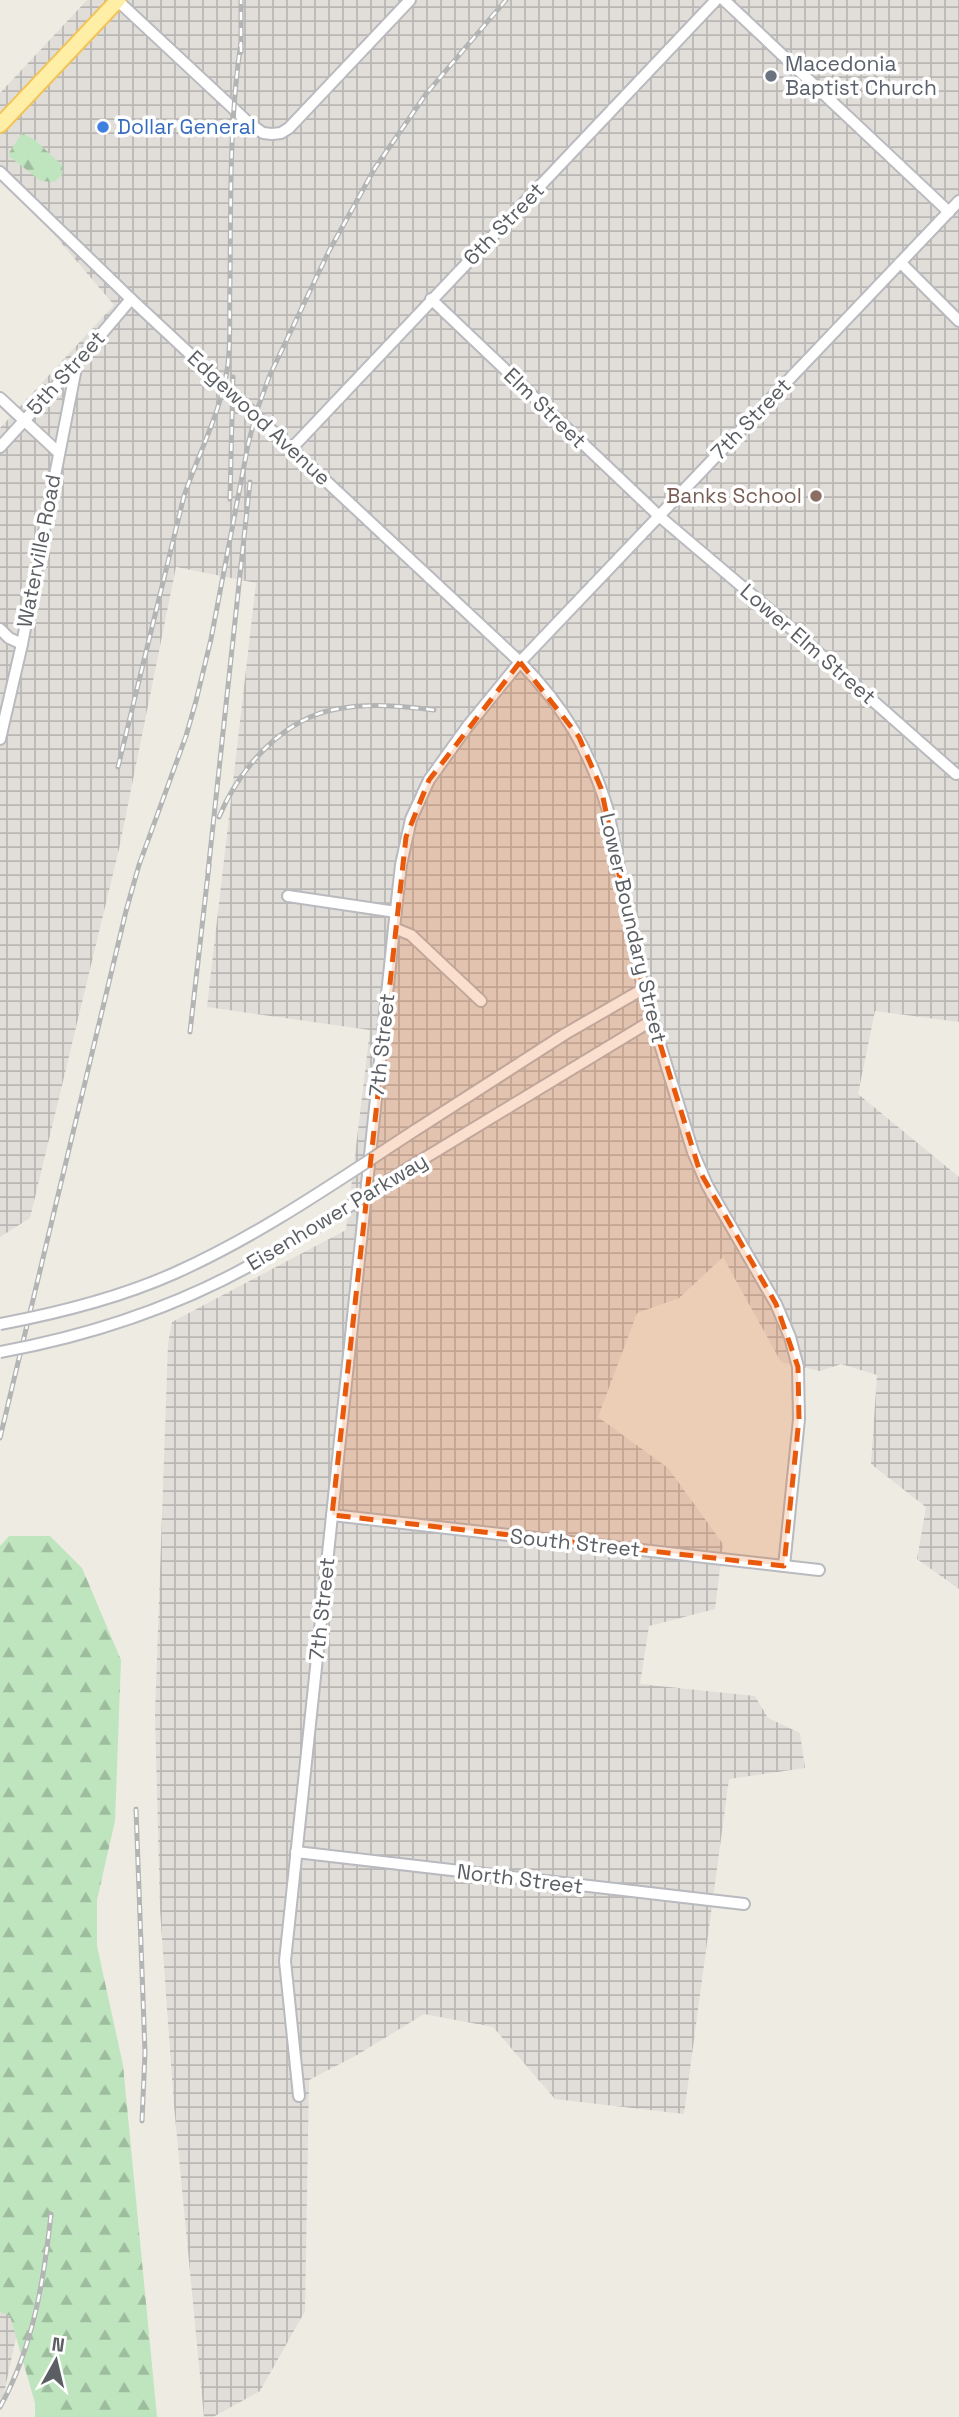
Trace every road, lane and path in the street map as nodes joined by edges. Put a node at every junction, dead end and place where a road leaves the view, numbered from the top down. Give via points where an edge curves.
1 (117, 0) edge
2 (410, 0) edge
3 (716, 0) edge
4 (724, 0) edge
5 (0, 125) edge
6 (0, 172) edge
7 (959, 201) edge
8 (949, 212) junction
9 (901, 263) junction
10 (131, 299) junction
11 (431, 299) junction
12 (959, 321) edge
13 (77, 363) junction
14 (0, 398) edge
15 (24, 420) junction
16 (0, 447) edge
17 (292, 448) junction
18 (58, 452) junction
19 (659, 516) junction
20 (0, 629) edge
21 (22, 644) junction
22 (520, 662) junction
23 (0, 739) edge
24 (956, 774) dead end
25 (288, 896) dead end
26 (396, 912) junction
27 (394, 928) junction
28 (643, 989) junction
29 (481, 1001) dead end
30 (651, 1021) junction
31 (0, 1324) edge
32 (0, 1352) edge
33 (332, 1515) junction
34 (784, 1566) junction
35 (819, 1570) dead end
36 (296, 1852) junction
37 (744, 1904) dead end
38 (299, 2096) dead end

1 - 2 street via 250,124 272,134 281,133 306,111
1 - 5 main road
3 - 11 street, 6th Street
4 - 8 street
6 - 10 street, Edgewood Avenue
7 - 8 street, 7th Street
8 - 9 street, 7th Street
9 - 12 street
9 - 19 street, 7th Street
10 - 13 street, 5th Street
10 - 17 street, Edgewood Avenue
11 - 17 street, 6th Street
11 - 19 street, Elm Street
13 - 15 street, 5th Street
13 - 18 street, Waterville Road
14 - 15 street
15 - 16 street, 5th Street
15 - 18 street
17 - 22 street, Edgewood Avenue
18 - 21 street, Waterville Road
19 - 22 street, 7th Street
19 - 24 street, Lower Elm Street
20 - 21 street
21 - 23 street, Waterville Road
22 - 26 street, 7th Street via 448,751 420,797 406,837
22 - 28 street, Lower Boundary Street via 579,737 601,788
25 - 26 street
26 - 27 street, 7th Street
27 - 29 street via 411,935
27 - 33 street, 7th Street
28 - 30 street, Lower Boundary Street
28 - 31 street, Eisenhower Parkway, bridge via 248,1236 172,1274 90,1303
30 - 32 street, Eisenhower Parkway, bridge via 262,1259 190,1296 96,1330
30 - 34 street, Lower Boundary Street via 700,1172 776,1304 798,1367 799,1419
33 - 34 street, South Street
33 - 36 street, 7th Street
34 - 35 street, South Street
36 - 37 street, North Street
36 - 38 street, 7th Street via 285,1961

